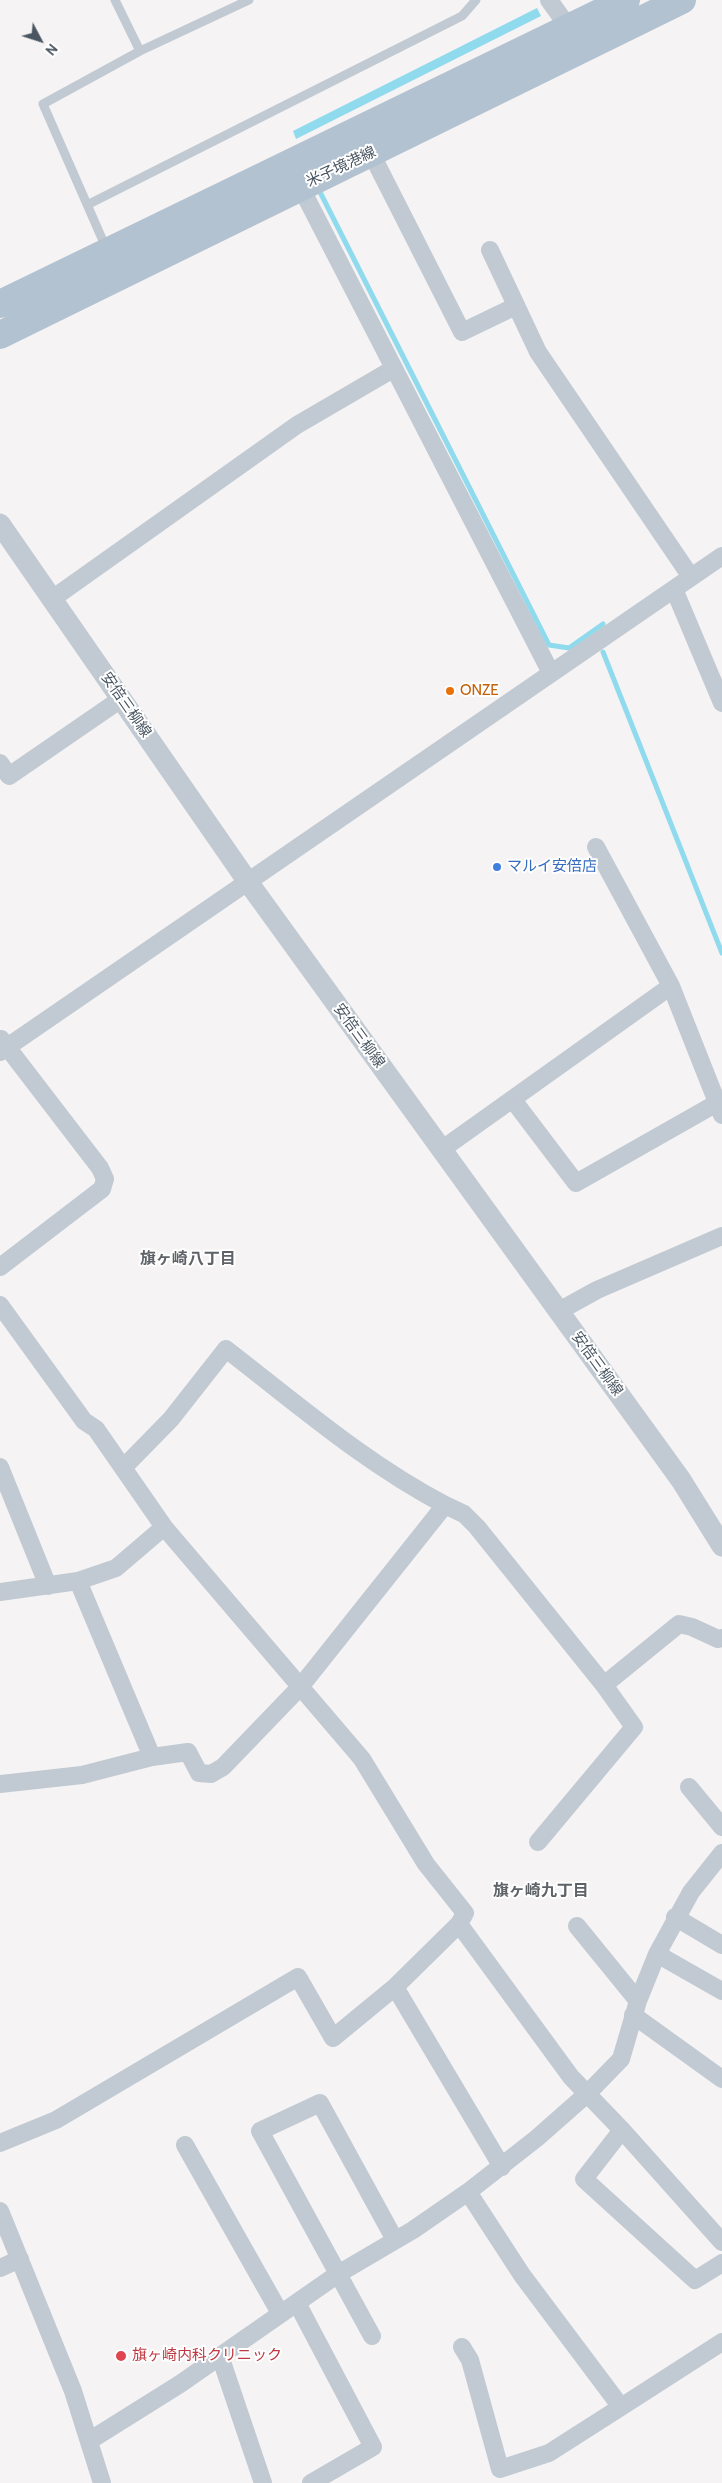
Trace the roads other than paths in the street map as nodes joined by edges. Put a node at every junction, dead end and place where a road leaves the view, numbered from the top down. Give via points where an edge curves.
1 (115, 0) edge
2 (249, 0) edge
3 (476, 0) edge
4 (549, 0) edge
5 (626, 0) edge
6 (682, 0) edge
7 (569, 28) junction
8 (140, 51) junction
9 (371, 153) junction
10 (294, 175) junction
11 (89, 204) junction
12 (108, 250) junction
13 (490, 250) dead end
14 (0, 304) edge
15 (516, 306) junction
16 (0, 335) edge
17 (393, 369) junction
18 (0, 524) edge
19 (722, 556) edge
20 (691, 578) junction
21 (674, 589) junction
22 (52, 599) junction
23 (551, 673) junction
24 (121, 699) junction
25 (722, 703) edge
26 (3, 774) edge
27 (596, 847) dead end
28 (248, 882) junction
29 (671, 986) junction
30 (2, 1046) edge
31 (513, 1100) junction
32 (720, 1109) edge
33 (441, 1150) junction
34 (722, 1236) edge
35 (0, 1267) edge
36 (0, 1305) edge
37 (559, 1311) junction
38 (0, 1467) edge
39 (123, 1468) junction
40 (445, 1505) junction
41 (164, 1527) junction
42 (722, 1546) edge
43 (78, 1581) junction
44 (48, 1586) junction
45 (0, 1592) edge
46 (722, 1638) edge
47 (604, 1685) junction
48 (301, 1686) junction
49 (152, 1756) junction
50 (0, 1784) edge
51 (689, 1787) dead end
52 (722, 1827) edge
53 (538, 1842) dead end
54 (722, 1854) edge
55 (675, 1917) junction
56 (459, 1924) junction
57 (577, 1926) dead end
58 (722, 1944) edge
59 (657, 1954) junction
60 (395, 1986) junction
61 (722, 1991) edge
62 (636, 2008) junction
63 (722, 2079) edge
64 (588, 2093) junction
65 (622, 2130) junction
66 (0, 2143) edge
67 (185, 2145) dead end
68 (502, 2167) junction
69 (468, 2192) junction
70 (0, 2211) edge
71 (395, 2240) junction
72 (722, 2242) edge
73 (20, 2260) junction
74 (722, 2263) edge
75 (0, 2268) edge
76 (338, 2274) junction
77 (296, 2302) junction
78 (280, 2313) junction
79 (372, 2336) dead end
80 (722, 2342) edge
81 (462, 2348) dead end
82 (220, 2356) junction
83 (621, 2407) junction
84 (89, 2441) junction
85 (502, 2476) edge
86 (102, 2483) edge
87 (263, 2483) edge
88 (311, 2483) edge

1 - 8 lane
2 - 8 lane
3 - 11 lane via 462,16
4 - 7 street
5 - 7 main road, 米子境港線
6 - 9 main road, 米子境港線
7 - 10 main road, 米子境港線
8 - 11 lane via 43,104
9 - 10 main road, 米子境港線
9 - 15 street via 462,332
10 - 12 main road, 米子境港線
10 - 16 main road, 米子境港線
10 - 17 street
11 - 12 lane
12 - 14 main road, 米子境港線
13 - 15 street
15 - 20 street via 538,352
17 - 22 street via 297,425
17 - 23 street
18 - 22 street, 安倍三柳線
19 - 20 street
20 - 21 street
21 - 23 street
21 - 25 street
22 - 24 street, 安倍三柳線
23 - 28 street
24 - 26 street
24 - 28 street, 安倍三柳線
27 - 29 street
28 - 30 street
28 - 33 street, 安倍三柳線
29 - 31 street
29 - 32 street
30 - 35 street via 100,1168 105,1179 102,1189
31 - 32 street via 576,1183
31 - 33 street
33 - 37 street, 安倍三柳線
34 - 37 street via 597,1290
36 - 39 street via 84,1421 96,1429
37 - 42 street, 安倍三柳線 via 680,1480
38 - 44 street
39 - 40 street via 171,1419 226,1349 336,1435 409,1486
39 - 41 street
40 - 47 street via 464,1514 477,1527
40 - 48 street
41 - 43 street via 116,1568
41 - 48 street
43 - 44 street
43 - 49 street
44 - 45 street
46 - 47 street via 679,1624
47 - 53 street via 634,1727
48 - 49 street via 222,1767 211,1774 199,1773 188,1752
48 - 56 street via 362,1759 426,1864 464,1913
49 - 50 street via 82,1775
51 - 52 street
54 - 55 street
55 - 58 street
55 - 59 street
56 - 60 street
56 - 64 street via 571,2077
57 - 62 street
59 - 61 street
59 - 62 street
60 - 66 street via 333,2038 298,1977 56,2120
60 - 68 street
62 - 63 street
62 - 64 street via 622,2059
64 - 65 street
64 - 68 street
65 - 72 street
65 - 74 street via 584,2179 695,2280
67 - 78 street
68 - 69 street
69 - 71 street
69 - 83 street via 522,2275
70 - 73 street
71 - 76 street
71 - 76 street via 320,2103 260,2132
73 - 75 street
73 - 84 street via 73,2391
76 - 77 street
76 - 79 street
77 - 78 street
77 - 88 street via 373,2446
78 - 82 street
80 - 83 street
81 - 85 street via 470,2360
82 - 84 street
82 - 87 street
83 - 85 street via 549,2453
84 - 86 street

